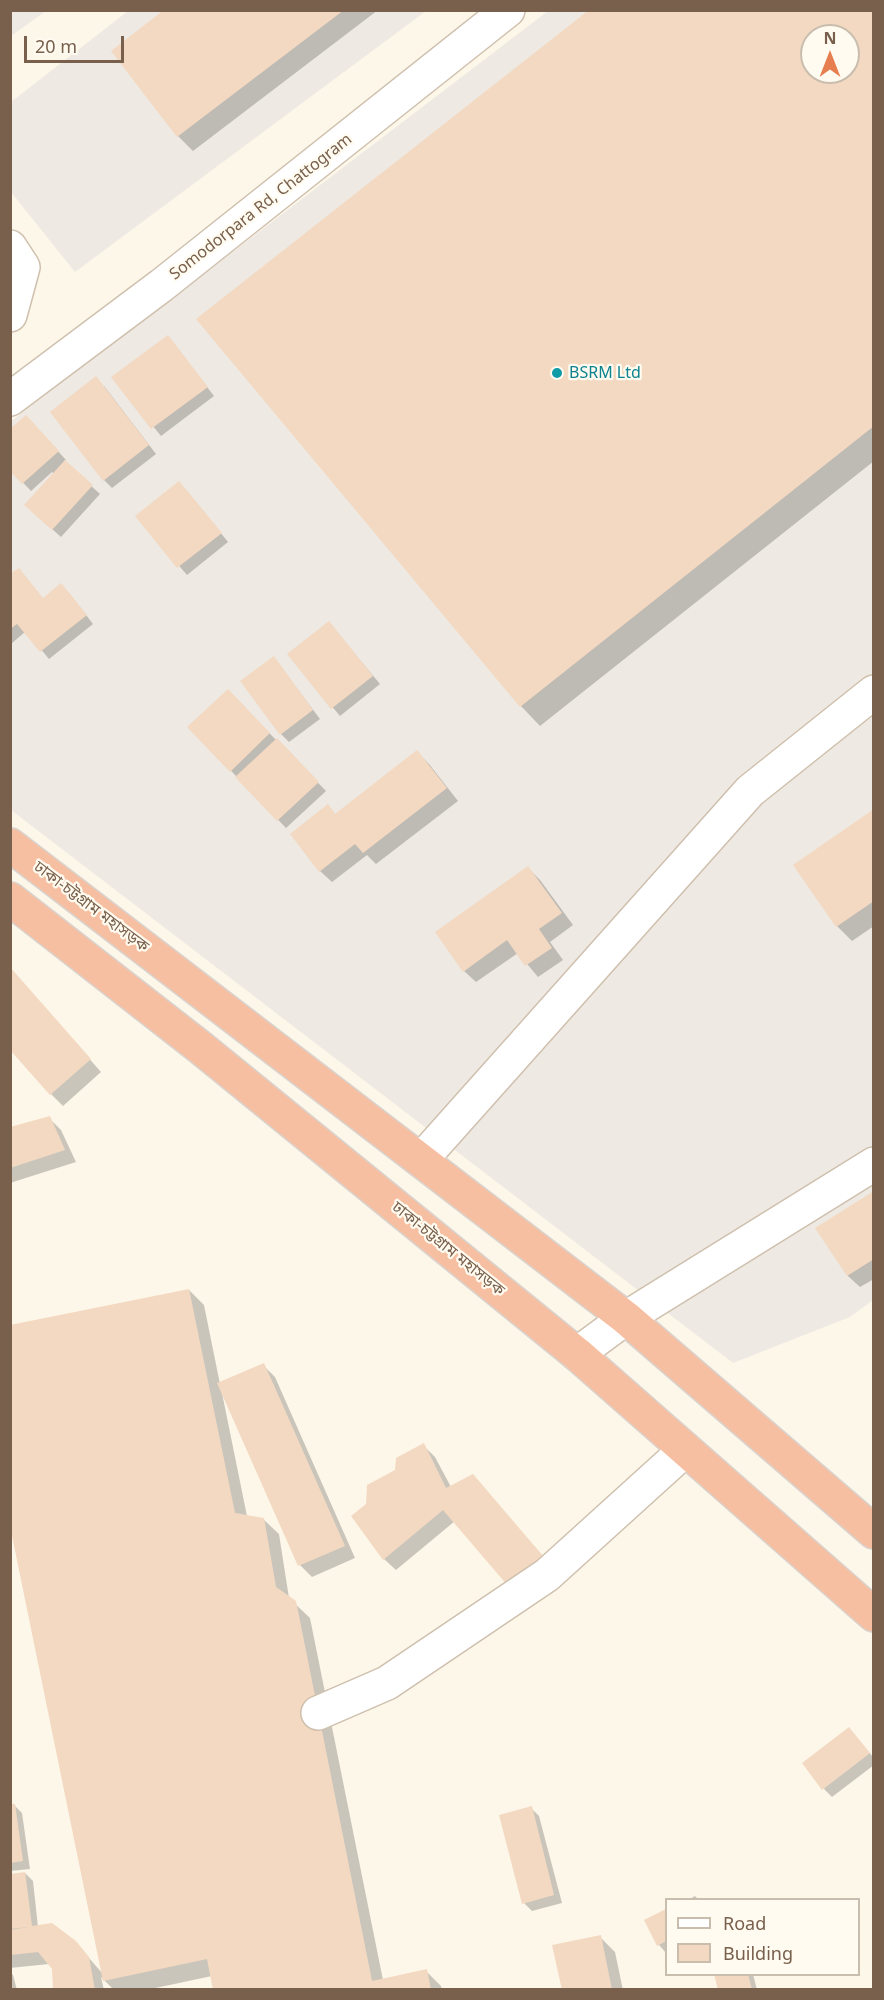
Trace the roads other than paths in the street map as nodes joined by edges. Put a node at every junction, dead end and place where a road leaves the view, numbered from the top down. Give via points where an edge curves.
1 (508, 10) edge
2 (10, 247) edge
3 (10, 315) edge
4 (10, 399) edge
5 (873, 692) edge
6 (10, 845) edge
7 (10, 899) edge
8 (421, 1160) junction
9 (873, 1164) edge
10 (626, 1318) junction
11 (577, 1354) junction
12 (685, 1450) junction
13 (873, 1532) edge
14 (873, 1615) edge
15 (318, 1713) dead end

1 - 4 street, Somodorpara Rd, Chattogram via 172,277
2 - 3 street via 23,267
5 - 8 street via 750,791
6 - 8 highway, ঢাকা-চট্টগ্রাম মহাসড়ক
7 - 11 highway, ঢাকা-চট্টগ্রাম মহাসড়ক via 201,1047
8 - 10 highway, ঢাকা-চট্টগ্রাম মহাসড়ক
9 - 10 street
10 - 11 street
10 - 13 highway, ঢাকা-চট্টগ্রাম মহাসড়ক
11 - 12 highway, ঢাকা-চট্টগ্রাম মহাসড়ক
12 - 14 highway, ঢাকা-চট্টগ্রাম মহাসড়ক
12 - 15 street via 547,1575 387,1683

